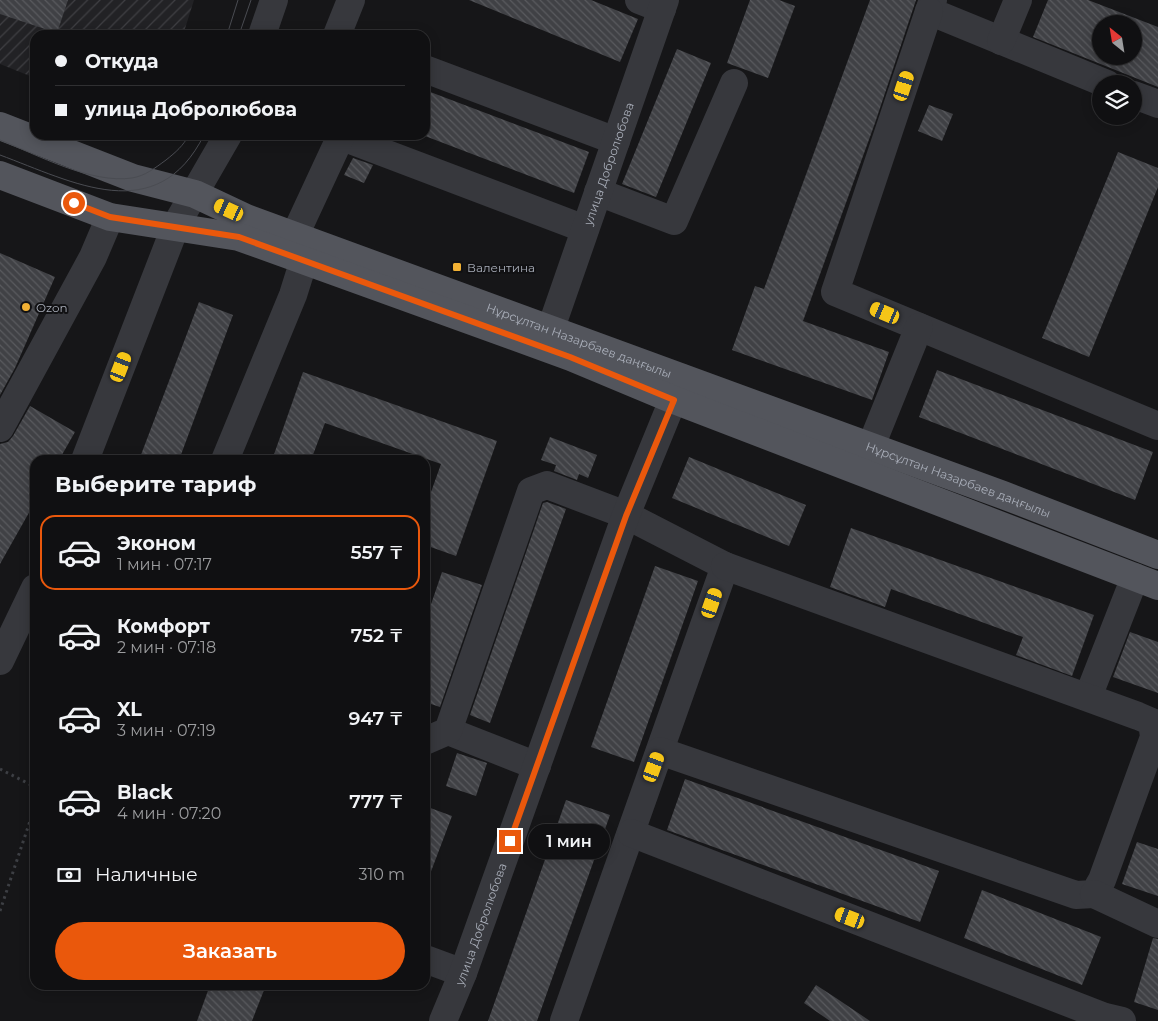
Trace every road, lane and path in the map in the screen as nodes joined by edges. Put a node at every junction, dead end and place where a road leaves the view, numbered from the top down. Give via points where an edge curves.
1 (274, 0) edge
2 (351, 0) edge
3 (1018, 0) edge
4 (655, 3) edge
5 (931, 6) edge
6 (264, 30) edge
7 (339, 30) edge
8 (1001, 41) junction
9 (430, 71) edge
10 (1092, 78) edge
11 (734, 83) dead end
12 (1142, 98) edge
13 (1158, 104) edge
14 (0, 126) edge
15 (30, 138) edge
16 (36, 140) edge
17 (225, 140) edge
18 (338, 140) edge
19 (350, 140) edge
20 (616, 140) junction
21 (0, 175) edge
22 (598, 192) junction
23 (195, 194) junction
24 (110, 217) junction
25 (176, 225) junction
26 (585, 229) junction
27 (300, 248) junction
28 (919, 327) junction
29 (551, 328) junction
30 (678, 389) junction
31 (1158, 426) edge
32 (0, 428) edge
33 (871, 446) junction
34 (87, 455) edge
35 (227, 455) edge
36 (626, 516) junction
37 (1158, 556) edge
38 (725, 566) junction
39 (1146, 582) edge
40 (30, 598) edge
41 (0, 661) edge
42 (1088, 697) junction
43 (437, 736) edge
44 (660, 751) junction
45 (536, 766) junction
46 (0, 769) edge
47 (30, 784) edge
48 (30, 821) edge
49 (631, 833) junction
50 (1094, 894) junction
51 (0, 911) edge
52 (1158, 924) edge
53 (430, 961) edge
54 (463, 973) junction
55 (443, 1021) edge
56 (564, 1021) edge
57 (1122, 1021) edge

1 - 6 street
2 - 7 street
3 - 8 street
4 - 20 street, улица Добролюбова
5 - 8 street
5 - 28 street via 835,292
8 - 10 street
9 - 20 street
11 - 22 street via 674,221
12 - 13 street
14 - 15 main road, Нұрсұлтан Назарбаев даңғылы
16 - 23 main road, Нұрсұлтан Назарбаев даңғылы via 133,178
17 - 23 street
18 - 27 street
19 - 26 street
20 - 22 street, улица Добролюбова
21 - 24 main road, Нұрсұлтан Назарбаев даңғылы
22 - 26 street, улица Добролюбова
23 - 25 street
23 - 27 main road, Нұрсұлтан Назарбаев даңғылы
24 - 25 main road, Нұрсұлтан Назарбаев даңғылы
24 - 32 street via 93,257
25 - 27 main road, Нұрсұлтан Назарбаев даңғылы
25 - 34 street
26 - 29 street, улица Добролюбова
27 - 29 main road, Нұрсұлтан Назарбаев даңғылы
27 - 30 main road, Нұрсұлтан Назарбаев даңғылы via 570,357
27 - 35 street via 293,295
28 - 31 street
28 - 33 street
29 - 30 main road, Нұрсұлтан Назарбаев даңғылы
30 - 33 main road, Нұрсұлтан Назарбаев даңғылы
30 - 36 street, улица Добролюбова
30 - 39 main road, Нұрсұлтан Назарбаев даңғылы
33 - 37 main road, Нұрсұлтан Назарбаев даңғылы
36 - 38 street
36 - 43 street via 547,485 531,490
36 - 45 street, улица Добролюбова
38 - 42 street
38 - 44 street
39 - 42 street
40 - 41 street
42 - 50 street via 1152,722 1154,737
43 - 45 street
44 - 49 street
44 - 50 street via 1076,895
45 - 54 street, улица Добролюбова
46 - 47 path
48 - 51 path
49 - 56 street
49 - 57 street
50 - 52 street
53 - 54 street
54 - 55 street, улица Добролюбова

